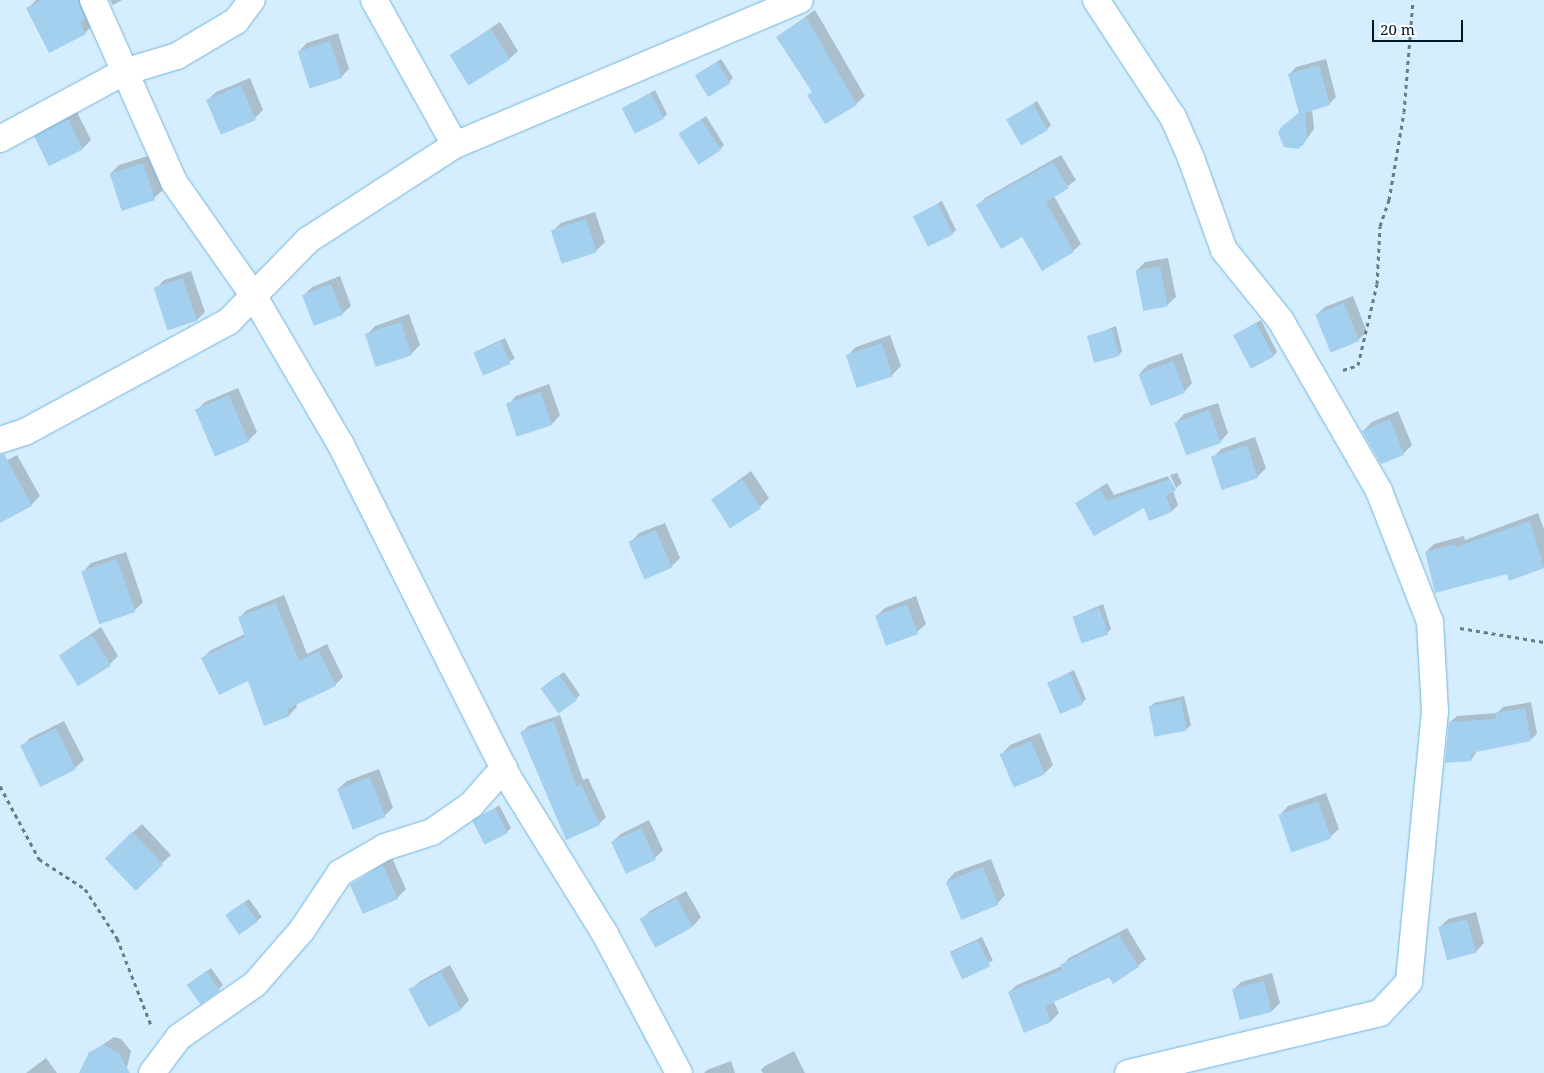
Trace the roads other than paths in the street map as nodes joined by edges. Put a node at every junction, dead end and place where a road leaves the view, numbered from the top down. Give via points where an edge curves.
1 (93, 0) edge
2 (252, 0) edge
3 (374, 0) edge
4 (800, 0) edge
5 (1096, 0) edge
6 (124, 72) junction
7 (0, 139) edge
8 (455, 146) junction
9 (253, 295) junction
10 (0, 440) edge
11 (504, 768) junction
12 (1157, 1069) edge
13 (153, 1072) edge
14 (679, 1073) edge
15 (1128, 1073) edge

1 - 6 street
2 - 6 street via 236,21 177,56
3 - 8 street
4 - 8 street
5 - 12 street via 1173,117 1192,158 1224,250 1281,321 1379,490 1430,622 1435,711 1409,982 1380,1013
6 - 7 street
6 - 9 street via 174,182
8 - 9 street via 308,240
9 - 10 street via 228,322 25,432
9 - 11 street via 340,443
11 - 13 street via 471,805 432,832 385,847 340,873 302,930 255,984 179,1037
11 - 14 street via 604,932
12 - 15 street

